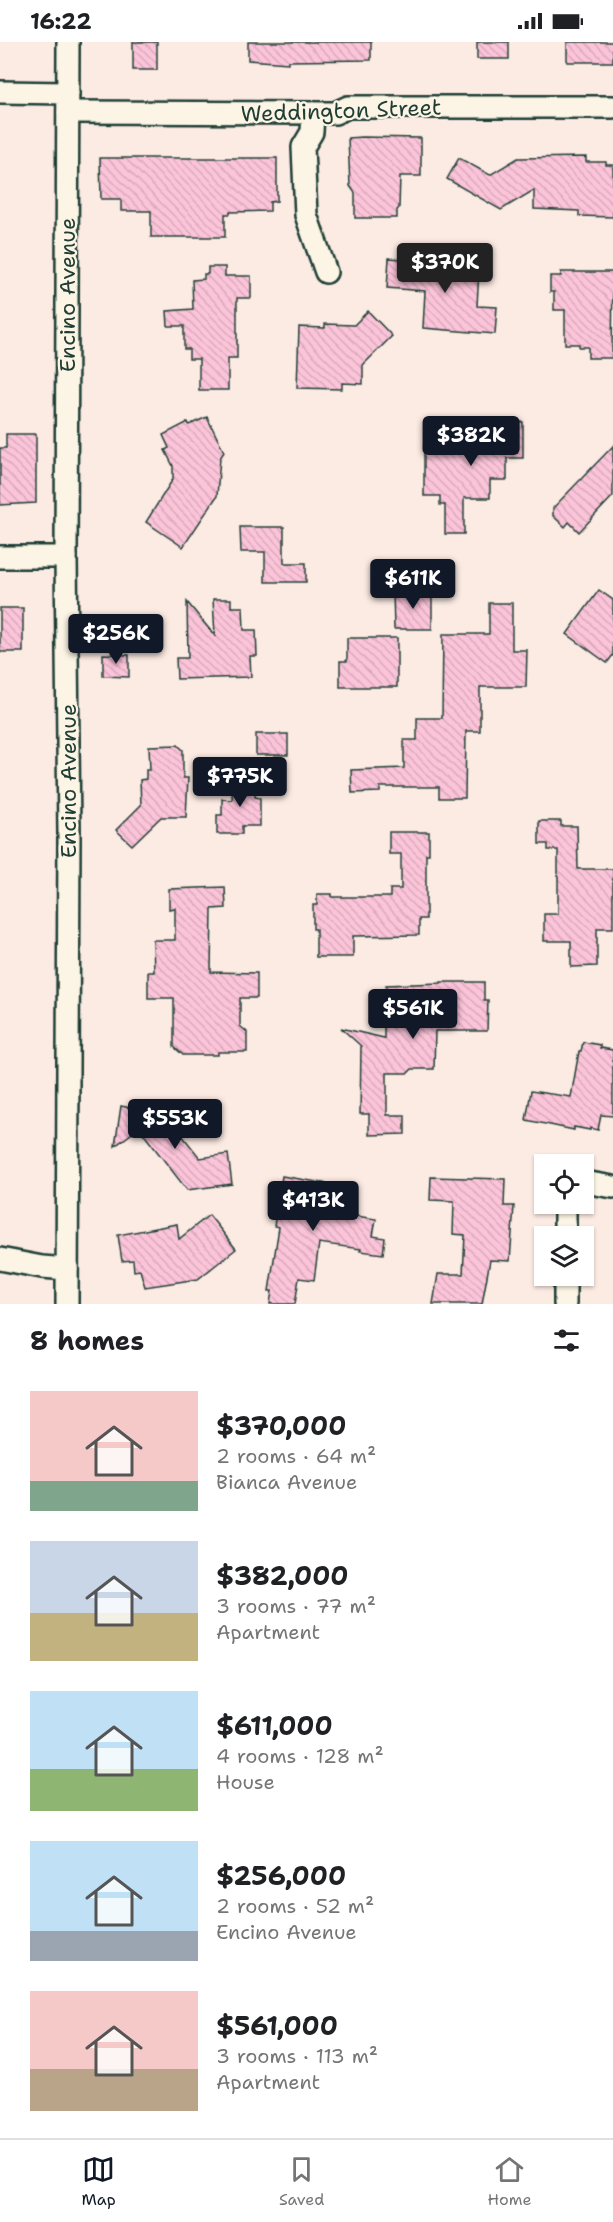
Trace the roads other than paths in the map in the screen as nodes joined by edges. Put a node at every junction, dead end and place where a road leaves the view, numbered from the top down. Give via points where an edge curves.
1 (68, 42) edge
2 (0, 93) edge
3 (68, 103) junction
4 (613, 106) edge
5 (302, 113) junction
6 (326, 272) dead end
7 (0, 557) edge
8 (66, 557) junction
9 (594, 1184) edge
10 (613, 1187) edge
11 (0, 1259) edge
12 (67, 1269) junction
13 (565, 1286) edge
14 (68, 1304) edge
15 (565, 1304) edge

1 - 3 street, Encino Avenue
2 - 3 street, Weddington Street
3 - 5 street, Weddington Street
3 - 8 street, Encino Avenue
4 - 5 street, Weddington Street via 348,107 336,113
5 - 6 street via 312,132 303,147 306,215
7 - 8 street
8 - 12 street, Encino Avenue
9 - 10 street
11 - 12 street
12 - 14 street, Encino Avenue
13 - 15 street

